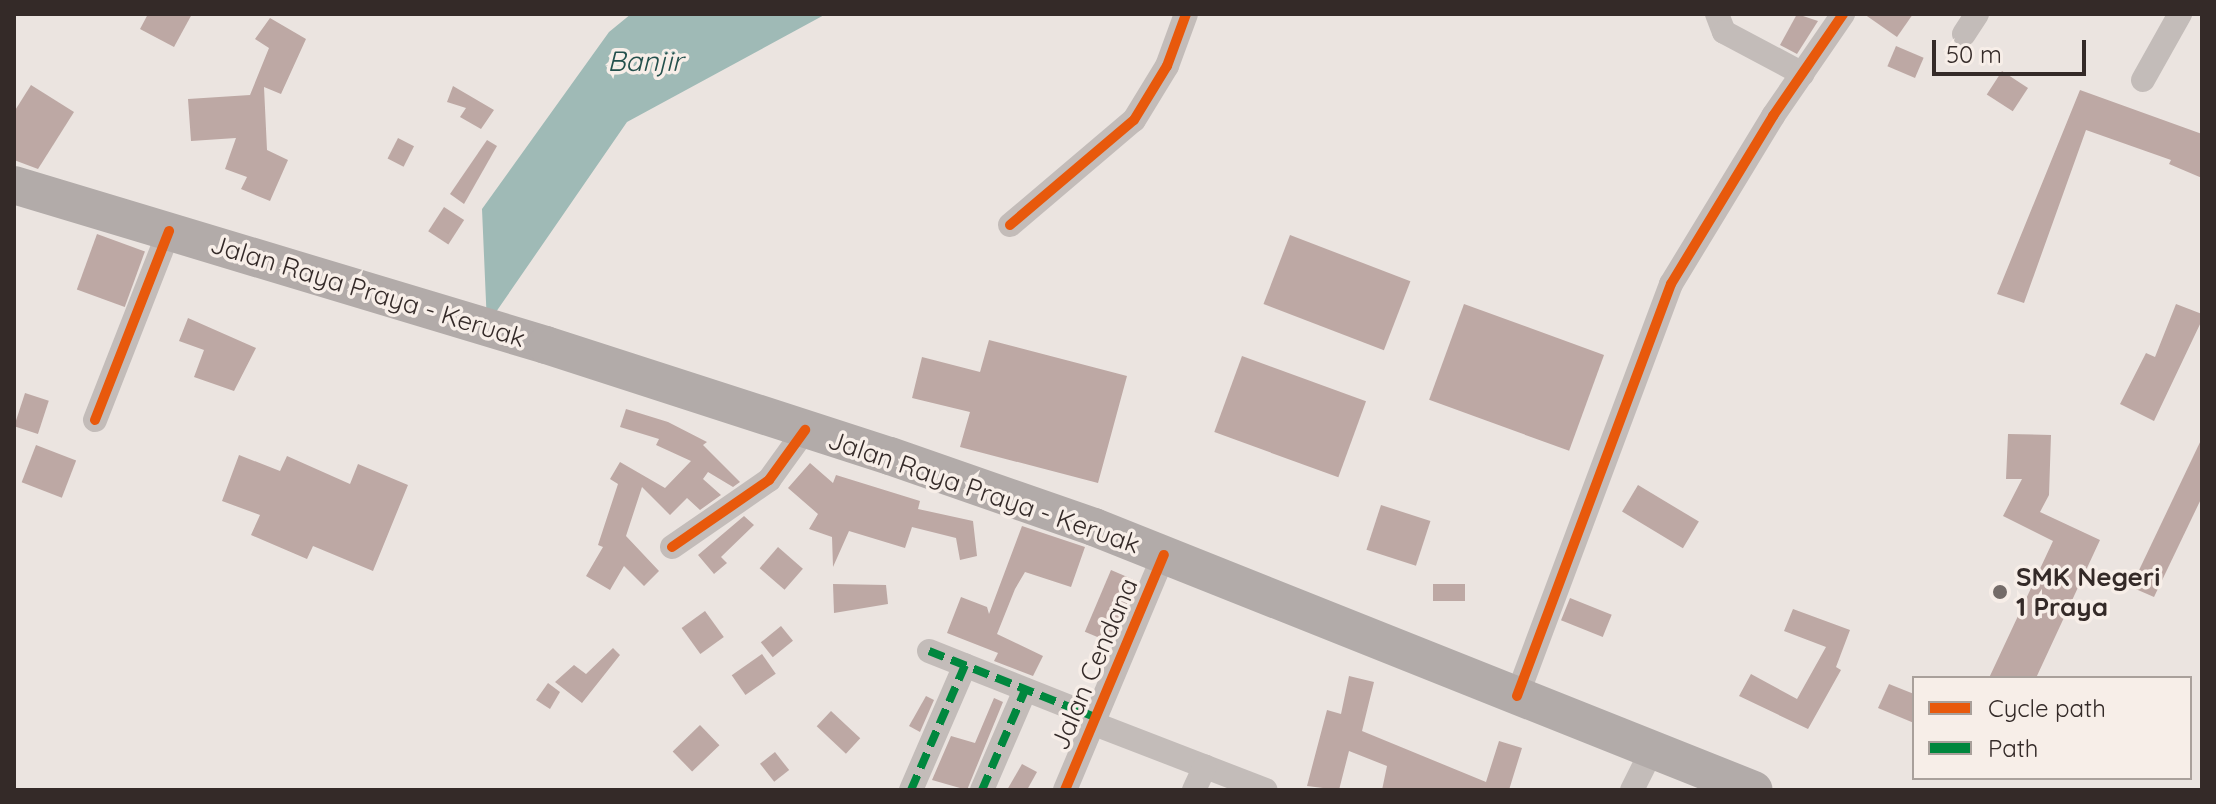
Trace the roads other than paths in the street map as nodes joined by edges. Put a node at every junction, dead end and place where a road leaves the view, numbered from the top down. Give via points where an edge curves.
1 (1186, 14) edge
2 (1717, 14) edge
3 (1843, 14) edge
4 (2180, 14) edge
5 (1803, 74) junction
6 (2143, 80) dead end
7 (14, 185) edge
8 (1010, 225) dead end
9 (169, 231) junction
10 (95, 420) dead end
11 (805, 430) junction
12 (672, 547) dead end
13 (1164, 555) junction
14 (929, 651) dead end
15 (965, 665) junction
16 (1025, 690) junction
17 (1517, 696) junction
18 (1093, 720) junction
19 (1652, 750) junction
20 (1205, 766) junction
21 (911, 790) edge
22 (982, 790) edge
23 (1065, 790) edge
24 (1194, 790) edge
25 (1266, 790) edge
26 (1632, 790) edge
27 (1754, 790) edge

1 - 8 street via 1167,66 1134,120
2 - 5 street via 1724,32
3 - 5 street
4 - 6 street
5 - 17 street via 1671,284
7 - 9 main road, Jalan Raya Praya - Keruak
9 - 10 street
9 - 11 main road, Jalan Raya Praya - Keruak
11 - 12 street via 774,476
11 - 13 main road, Jalan Raya Praya - Keruak
13 - 17 main road, Jalan Raya Praya - Keruak
13 - 18 street, Jalan Cendana
14 - 15 street
15 - 16 street
15 - 21 street
16 - 18 street
16 - 22 street
17 - 19 main road, Jalan Raya Praya - Keruak
18 - 20 street
18 - 23 street, Jalan Cendana
19 - 26 street
19 - 27 main road, Jalan Raya Praya - Keruak
20 - 24 street
20 - 25 street

